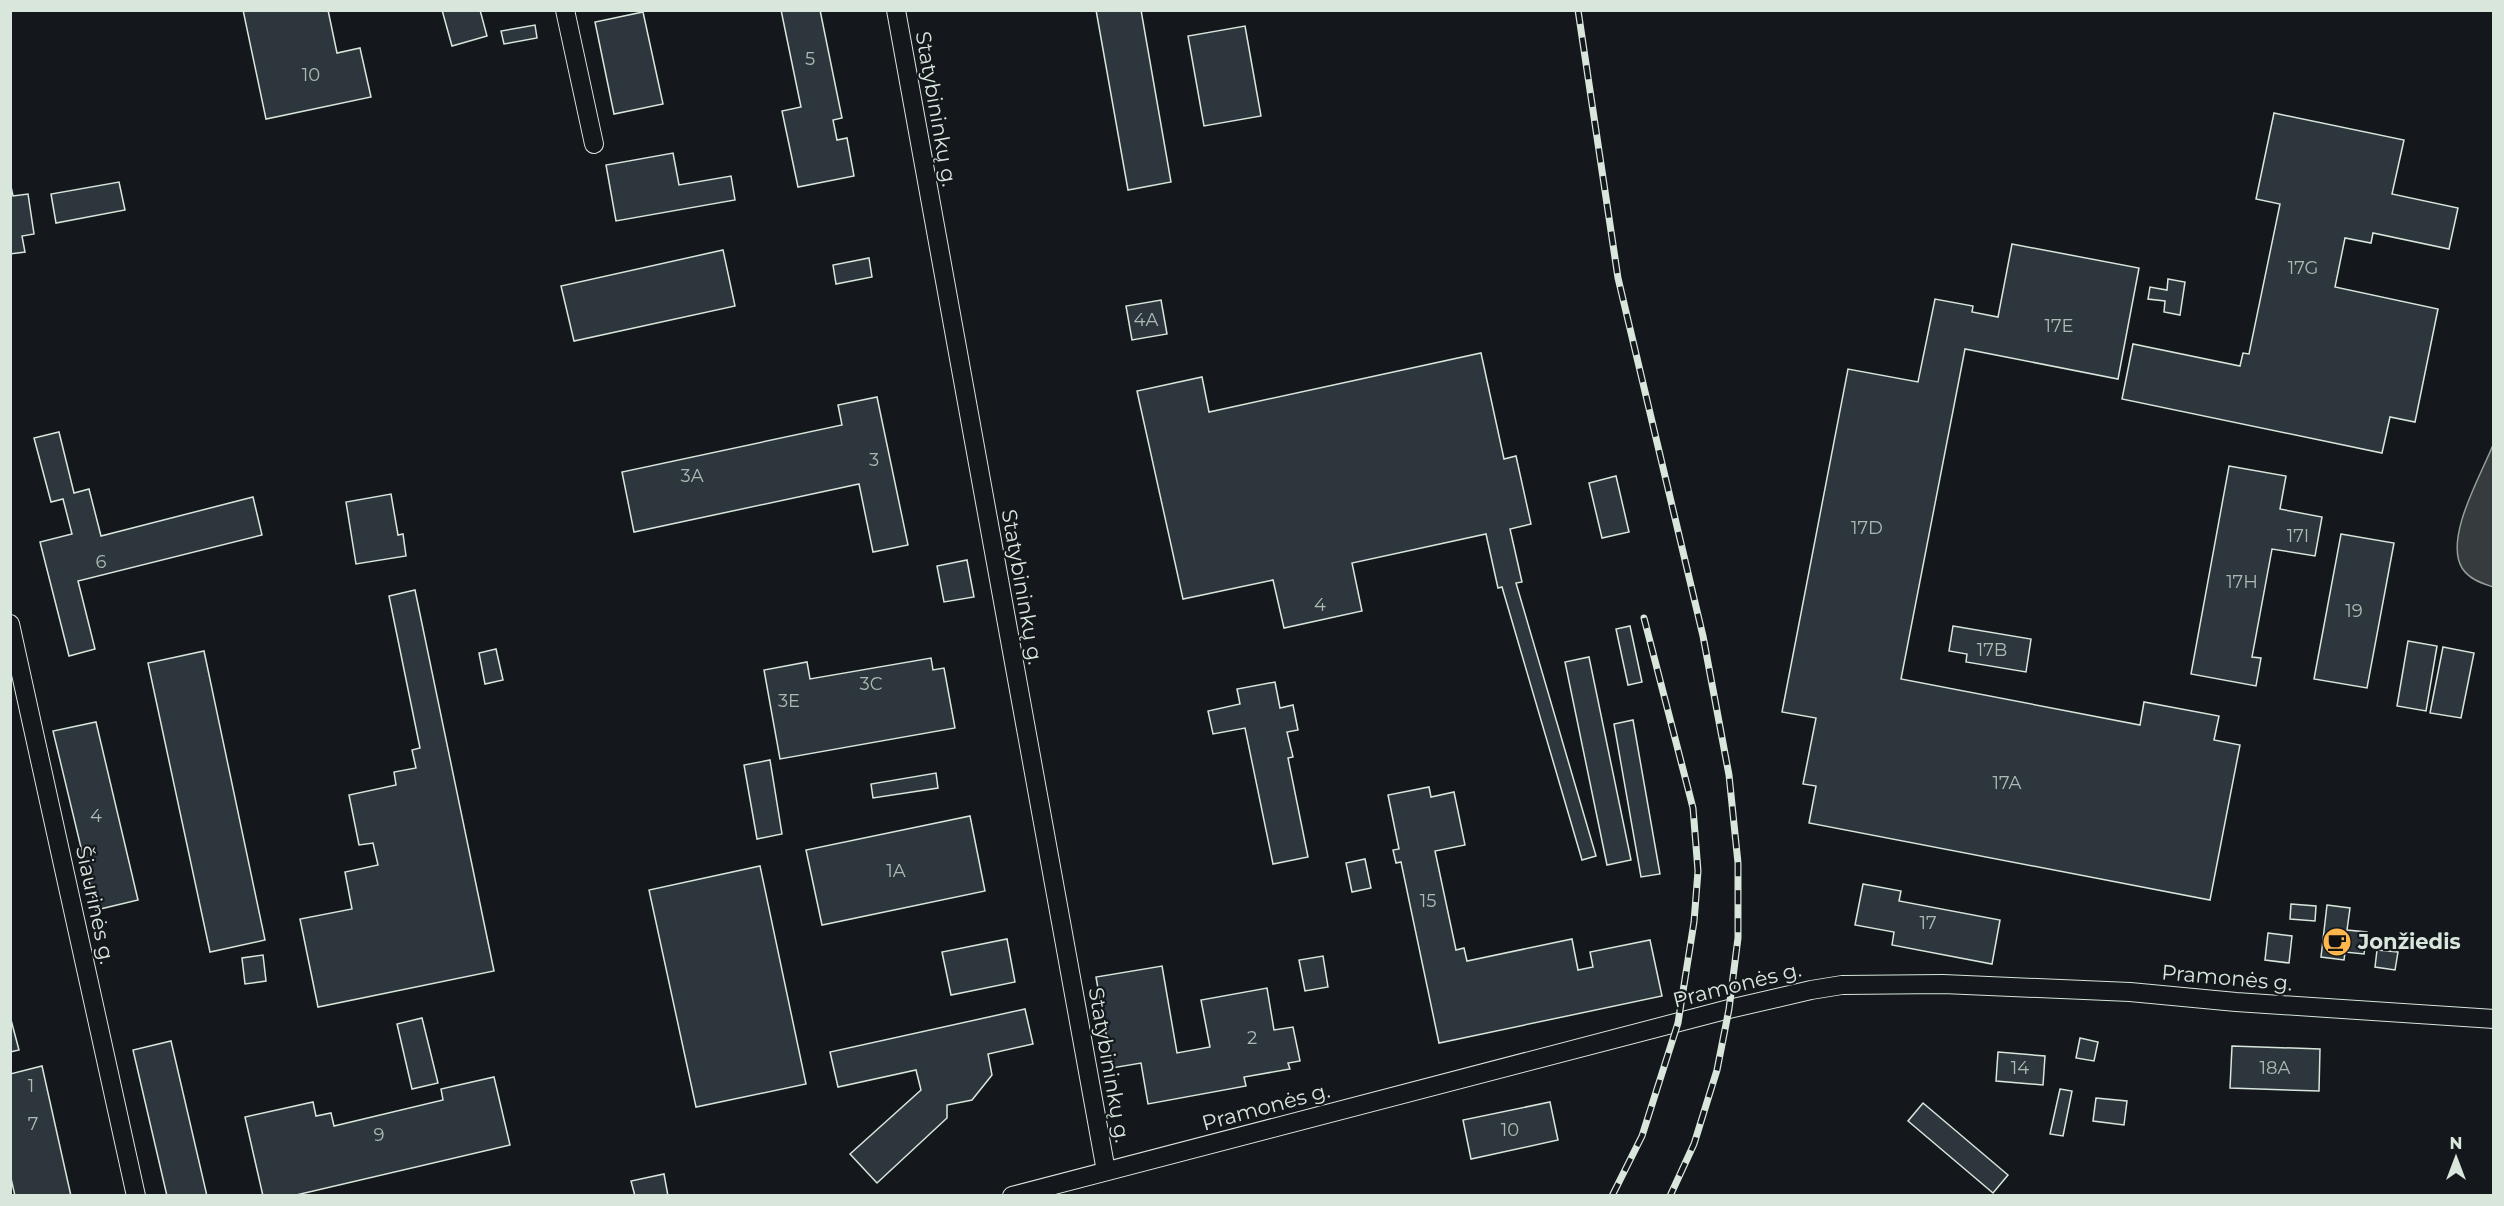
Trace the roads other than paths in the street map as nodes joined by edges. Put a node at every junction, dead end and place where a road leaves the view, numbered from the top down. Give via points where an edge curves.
1 (565, 10) edge
2 (896, 10) edge
3 (594, 144) dead end
4 (10, 624) edge
5 (2493, 1019) edge
6 (1106, 1172) junction
7 (136, 1196) edge
8 (1012, 1196) edge

1 - 3 street
2 - 6 street, Statybininkų g.
4 - 7 street, Šiaurinės g.
5 - 6 street, Pramonės g. via 2097,990 1943,984 1842,986 1729,1010
6 - 8 street, Pramonės g.

